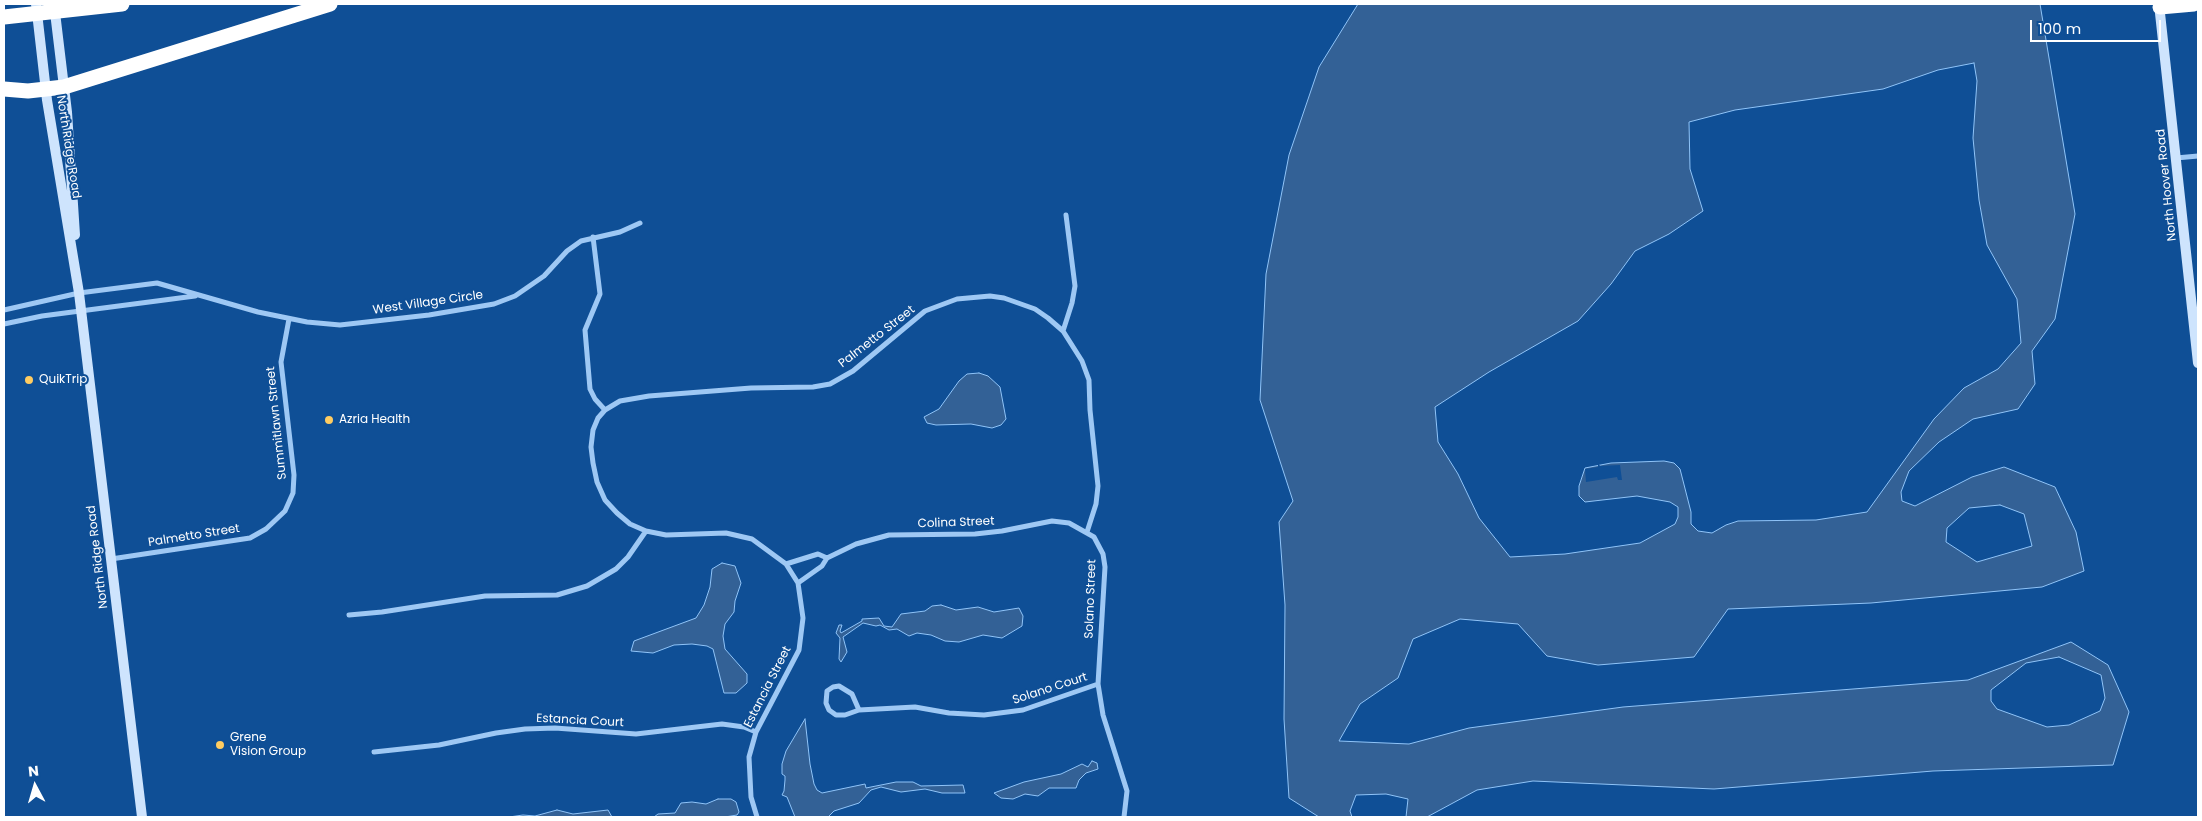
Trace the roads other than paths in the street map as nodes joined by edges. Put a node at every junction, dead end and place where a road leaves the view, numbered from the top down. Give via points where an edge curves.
1 (36, 4) edge
2 (54, 4) edge
3 (122, 4) edge
4 (330, 4) edge
5 (2194, 4) edge
6 (2160, 5) edge
7 (4, 17) edge
8 (64, 87) junction
9 (4, 89) edge
10 (46, 90) junction
11 (2198, 156) edge
12 (2176, 158) junction
13 (1066, 215) dead end
14 (640, 223) dead end
15 (593, 237) junction
16 (79, 293) junction
17 (198, 295) junction
18 (4, 310) edge
19 (82, 312) junction
20 (289, 319) junction
21 (4, 324) edge
22 (1063, 331) junction
23 (2198, 363) edge
24 (605, 410) junction
25 (275, 520) joint
26 (646, 531) junction
27 (1086, 532) junction
28 (827, 558) junction
29 (111, 559) junction
30 (786, 564) junction
31 (798, 583) junction
32 (348, 615) dead end
33 (1098, 684) junction
34 (859, 710) junction
35 (756, 732) junction
36 (374, 752) dead end
37 (142, 817) edge
38 (757, 817) edge
39 (1124, 817) edge

1 - 10 main road, North Ridge Road
2 - 8 main road, North Ridge Road
3 - 7 highway
4 - 8 highway
5 - 6 highway
6 - 12 main road, North Hoover Road
8 - 10 highway
8 - 16 main road, North Ridge Road
9 - 10 highway
10 - 16 main road, North Ridge Road
11 - 12 street
12 - 23 main road, North Hoover Road
13 - 22 street via 1075,286
14 - 15 street, West Village Circle via 620,232
15 - 20 street, West Village Circle via 567,251 544,276 526,289 494,304 429,315 340,324
15 - 24 street via 600,294 585,330 590,389
16 - 17 street, West Village Circle via 157,283
16 - 18 street, West Village Circle
16 - 19 main road, North Ridge Road
17 - 19 street, West Village Circle
17 - 20 street, West Village Circle
19 - 21 street, West Village Circle
19 - 29 main road, North Ridge Road
20 - 25 street, Summitlawn Street via 281,362 294,475 293,493 285,511
22 - 24 street, Palmetto Street via 1021,303 990,296 957,299 925,311 853,371 830,384 649,396 620,402
22 - 27 street via 1082,361 1089,380 1098,486 1096,504
24 - 26 street, Estancia Street via 593,430 591,447 597,482 605,500 617,513
25 - 29 street, Palmetto Street via 266,530 250,538
26 - 30 street, Estancia Street via 666,535 726,533 752,539
26 - 32 street via 616,569 588,586 557,595 485,596
27 - 28 street, Colina Street via 1069,523 1052,520 975,534 889,535 856,544
27 - 33 street, Solano Street via 1099,545 1105,567
28 - 30 street, Colina Street via 818,554
28 - 31 street, Colina Street via 822,566
29 - 37 main road, North Ridge Road
30 - 31 street, Estancia Street
31 - 35 street, Estancia Street via 803,618 799,650
33 - 34 street, Solano Court via 1010,712 949,713 916,706
33 - 39 street, Solano Street via 1103,715 1127,791
34 - 34 street, Solano Court via 852,694 839,686 827,691 826,703 836,715
35 - 36 street, Estancia Court via 722,724 636,734 526,729 439,746
35 - 38 street, Estancia Street via 748,770 750,797

